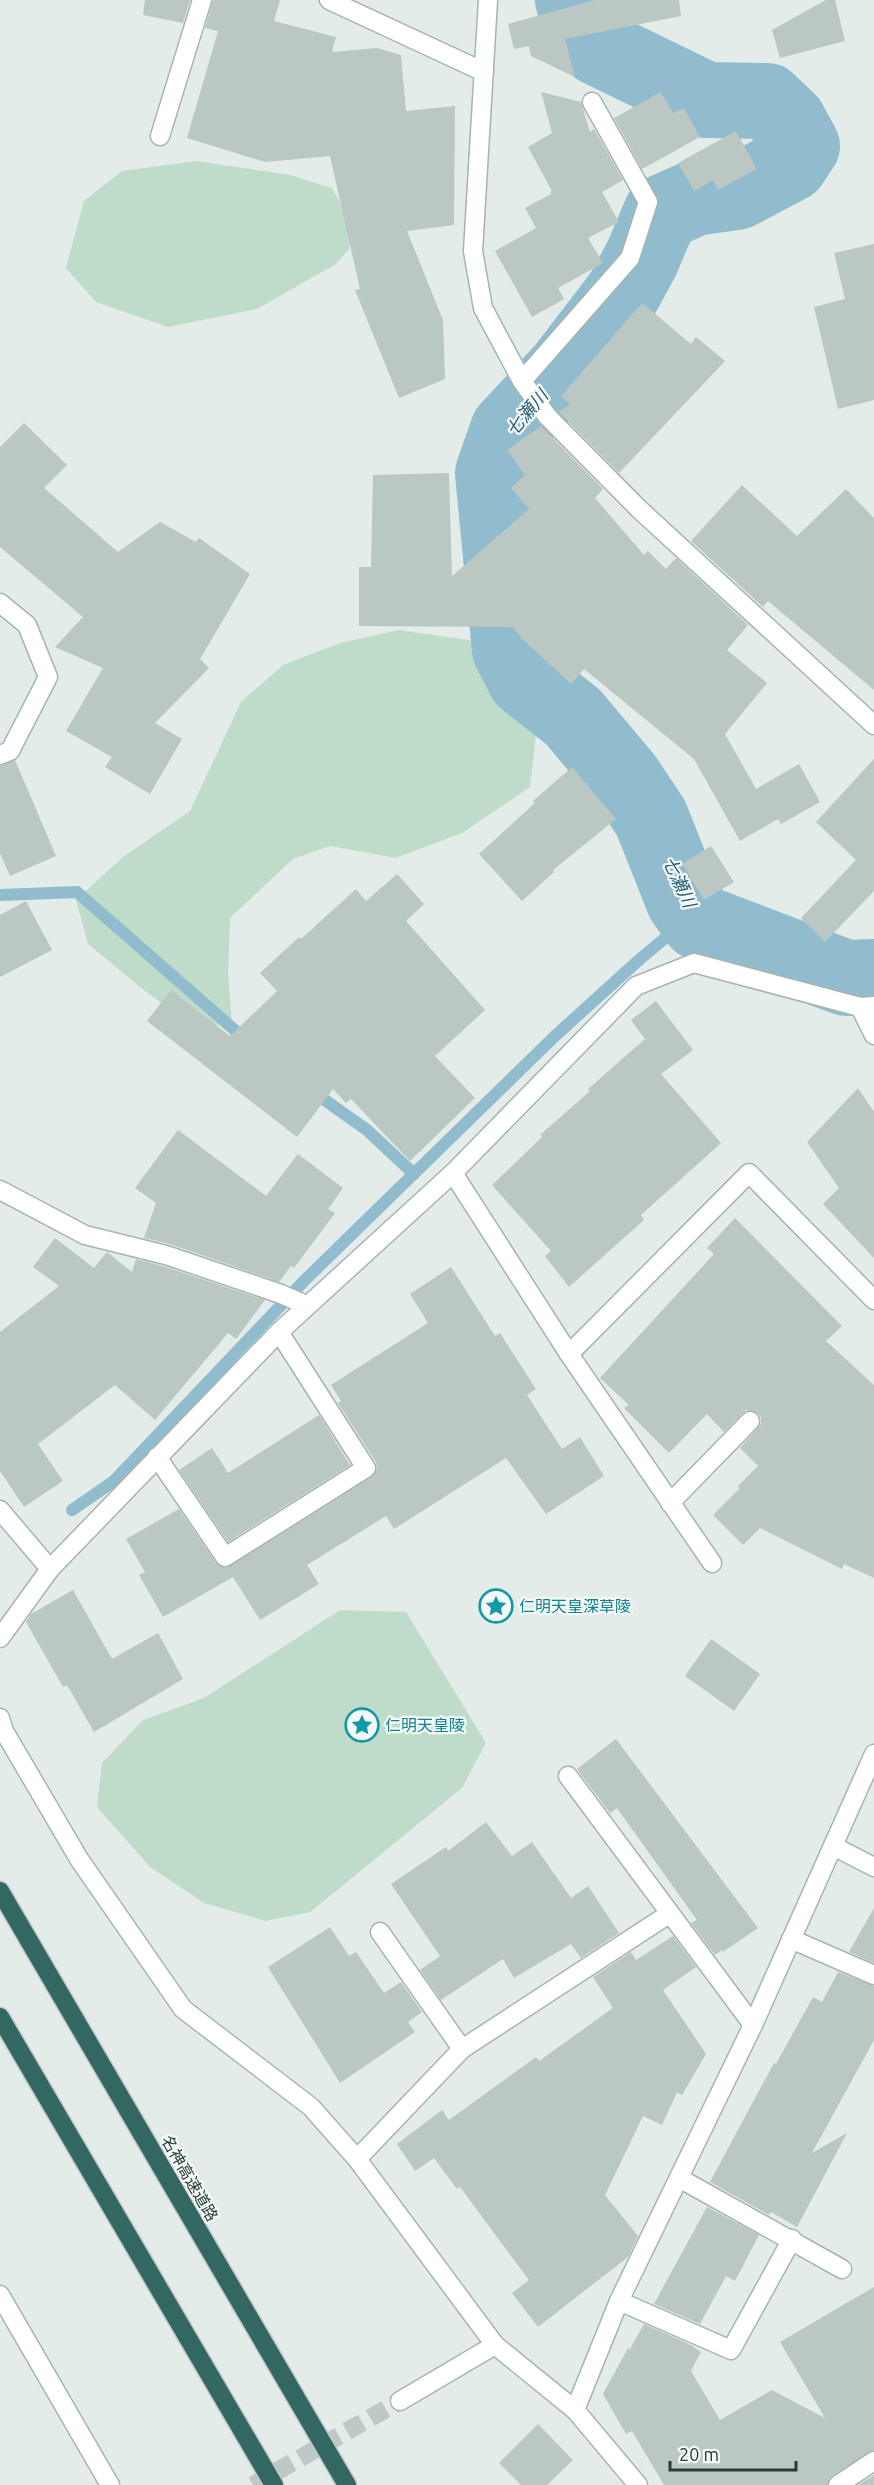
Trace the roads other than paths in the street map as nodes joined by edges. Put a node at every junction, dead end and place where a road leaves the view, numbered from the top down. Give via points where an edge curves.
1 (202, 0) edge
2 (329, 0) edge
3 (488, 0) edge
4 (484, 72) junction
5 (592, 102) dead end
6 (160, 136) dead end
7 (526, 387) junction
8 (0, 603) edge
9 (874, 725) edge
10 (0, 755) edge
11 (867, 1006) edge
12 (874, 1035) edge
13 (453, 1173) junction
14 (0, 1190) edge
15 (293, 1300) junction
16 (874, 1300) edge
17 (279, 1332) junction
18 (568, 1354) junction
19 (750, 1421) dead end
20 (157, 1457) junction
21 (670, 1503) junction
22 (0, 1510) edge
23 (712, 1563) dead end
24 (50, 1569) junction
25 (0, 1638) edge
26 (0, 1718) edge
27 (874, 1754) edge
28 (568, 1776) dead end
29 (833, 1846) junction
30 (874, 1867) edge
31 (0, 1891) edge
32 (669, 1914) junction
33 (380, 1932) dead end
34 (791, 1939) junction
35 (874, 1975) edge
36 (0, 2017) edge
37 (753, 2025) junction
38 (462, 2049) junction
39 (357, 2160) junction
40 (679, 2178) junction
41 (792, 2239) junction
42 (842, 2269) dead end
43 (0, 2295) edge
44 (619, 2301) junction
45 (495, 2345) junction
46 (400, 2402) tunnel mouth
47 (575, 2410) junction
48 (874, 2462) edge
49 (110, 2485) edge
50 (274, 2485) edge
51 (347, 2485) edge
52 (638, 2485) edge
53 (838, 2485) edge

1 - 6 street
2 - 4 street
3 - 4 street
4 - 7 street via 473,251 483,308
5 - 7 street via 648,202 630,258
7 - 9 street via 547,416 639,509
8 - 10 street via 27,626 48,677 10,751
11 - 12 street
11 - 13 street via 693,963 636,986
13 - 15 street
13 - 18 street
14 - 15 street via 86,1235 166,1255
15 - 17 street
16 - 18 street via 749,1173
17 - 20 street
17 - 20 street via 366,1467 225,1557
18 - 21 street
19 - 21 street
20 - 24 street
21 - 23 street
22 - 24 street
24 - 25 street
26 - 39 street via 79,1859 183,2009 311,2107
27 - 29 street
28 - 32 street
29 - 30 street
29 - 34 street
31 - 51 highway, 名神高速道路
32 - 37 street
32 - 38 street
33 - 38 street
34 - 35 street
34 - 37 street
36 - 50 highway
37 - 40 street
38 - 39 street
39 - 45 street
40 - 41 street
40 - 44 street
41 - 42 street
41 - 44 street via 731,2350
43 - 49 street
44 - 47 street
45 - 46 street
45 - 47 street
47 - 52 street
48 - 53 street

